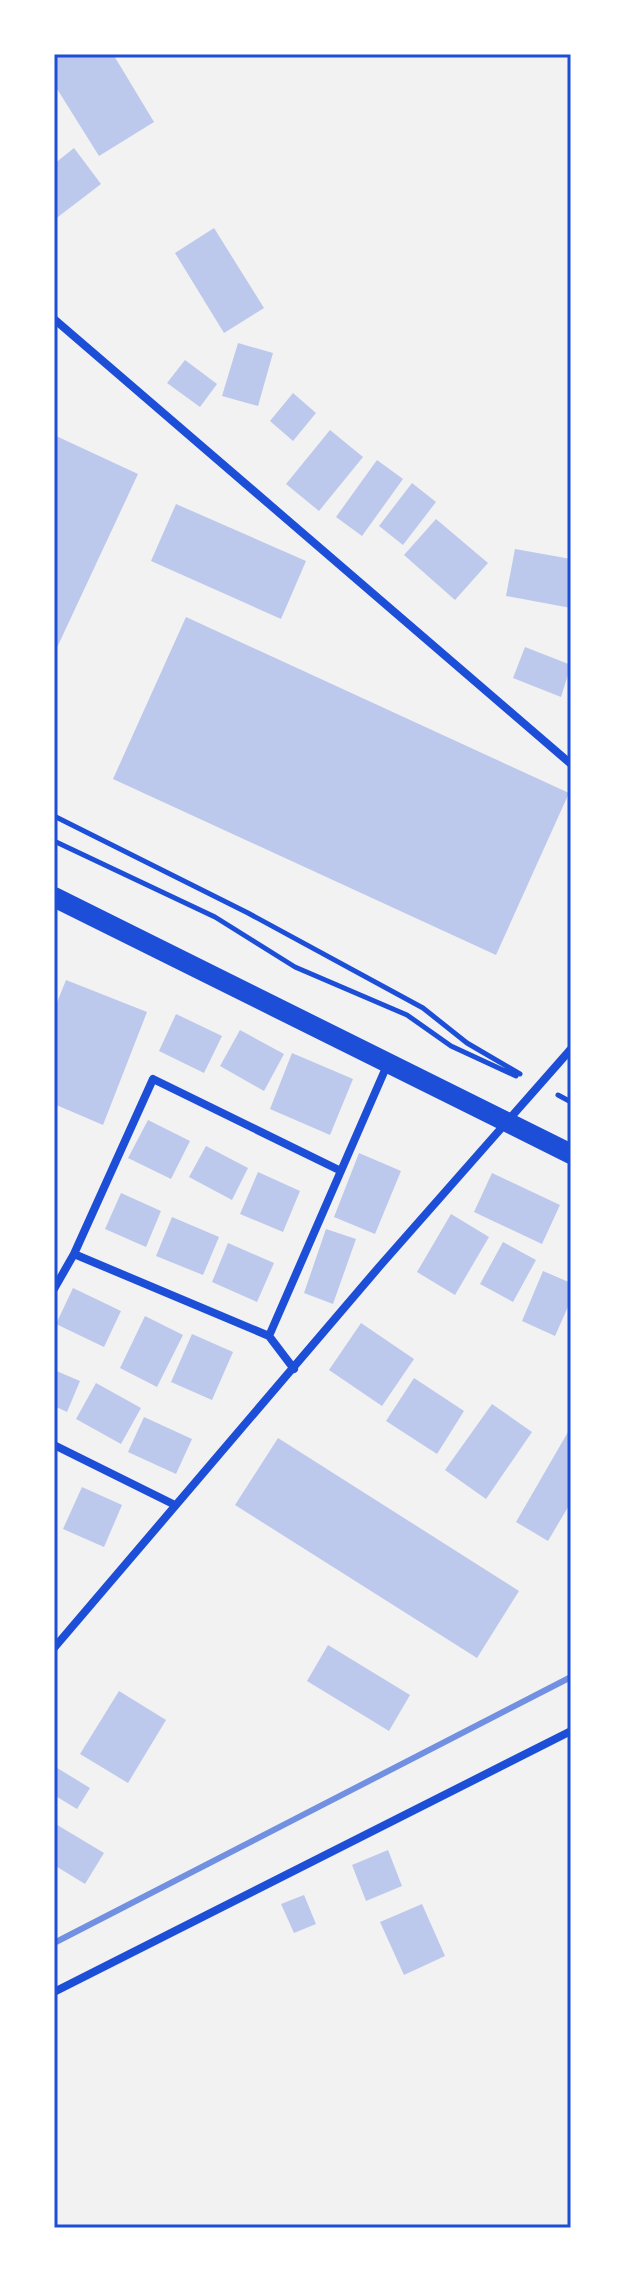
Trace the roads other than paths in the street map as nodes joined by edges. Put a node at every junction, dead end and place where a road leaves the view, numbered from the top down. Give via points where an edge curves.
1 (54, 319) edge
2 (571, 764) edge
3 (54, 897) edge
4 (571, 1049) edge
5 (388, 1063) junction
6 (507, 1122) junction
7 (571, 1154) edge
8 (341, 1171) junction
9 (74, 1254) junction
10 (54, 1289) edge
11 (269, 1336) junction
12 (294, 1369) junction
13 (54, 1445) edge
14 (175, 1505) junction
15 (54, 1648) edge
16 (571, 1731) edge
17 (54, 1992) edge

1 - 2 street
3 - 5 main road
4 - 6 street
5 - 6 main road
5 - 8 street
6 - 7 main road
6 - 12 street
8 - 9 street via 153,1079
8 - 11 street
9 - 10 street
9 - 11 street
11 - 12 street
12 - 14 street
13 - 14 street
14 - 15 street
16 - 17 street

